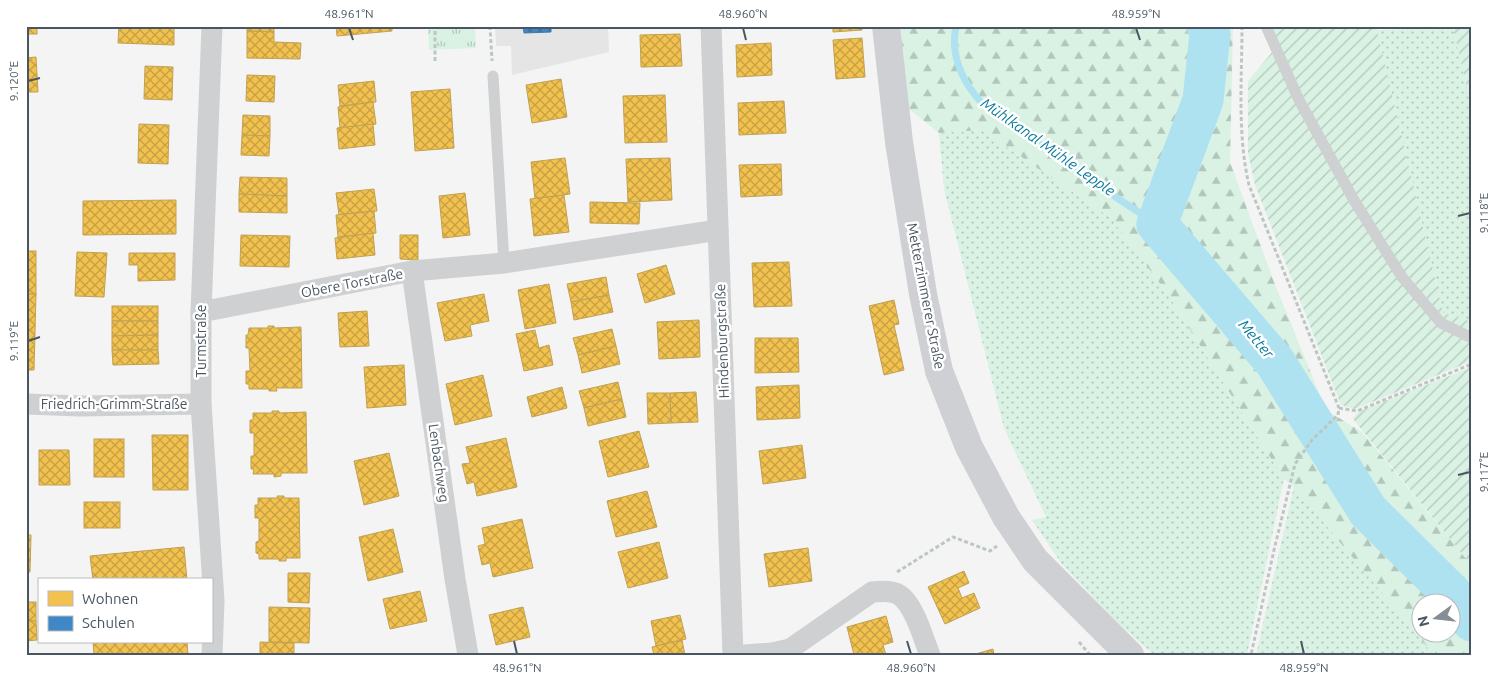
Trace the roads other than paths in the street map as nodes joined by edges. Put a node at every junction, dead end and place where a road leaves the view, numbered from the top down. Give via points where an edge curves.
1 (212, 26) edge
2 (711, 26) edge
3 (886, 26) edge
4 (1266, 26) edge
5 (493, 76) dead end
6 (718, 230) junction
7 (504, 263) junction
8 (412, 271) junction
9 (201, 312) junction
10 (1472, 338) edge
11 (26, 404) edge
12 (201, 404) junction
13 (212, 655) edge
14 (468, 655) edge
15 (733, 655) edge
16 (745, 655) edge
17 (930, 655) edge
18 (1130, 655) edge

1 - 9 street, Turmstraße
2 - 6 street, Hindenburgstraße
3 - 18 main road, Metterzimmerer Straße via 899,142 922,294 939,371 969,447 1006,517 1036,560
4 - 10 lane via 1299,100 1354,202 1402,277 1441,323
5 - 7 lane
6 - 7 street, Obere Torstraße
6 - 15 street, Hindenburgstraße
7 - 8 street, Obere Torstraße
8 - 9 street, Obere Torstraße
8 - 14 street, Lenbachweg
9 - 12 street, Turmstraße
11 - 12 street, Friedrich-Grimm-Straße
12 - 13 street, Turmstraße via 214,601
16 - 17 street via 790,649 872,592 886,591 902,596 914,615

